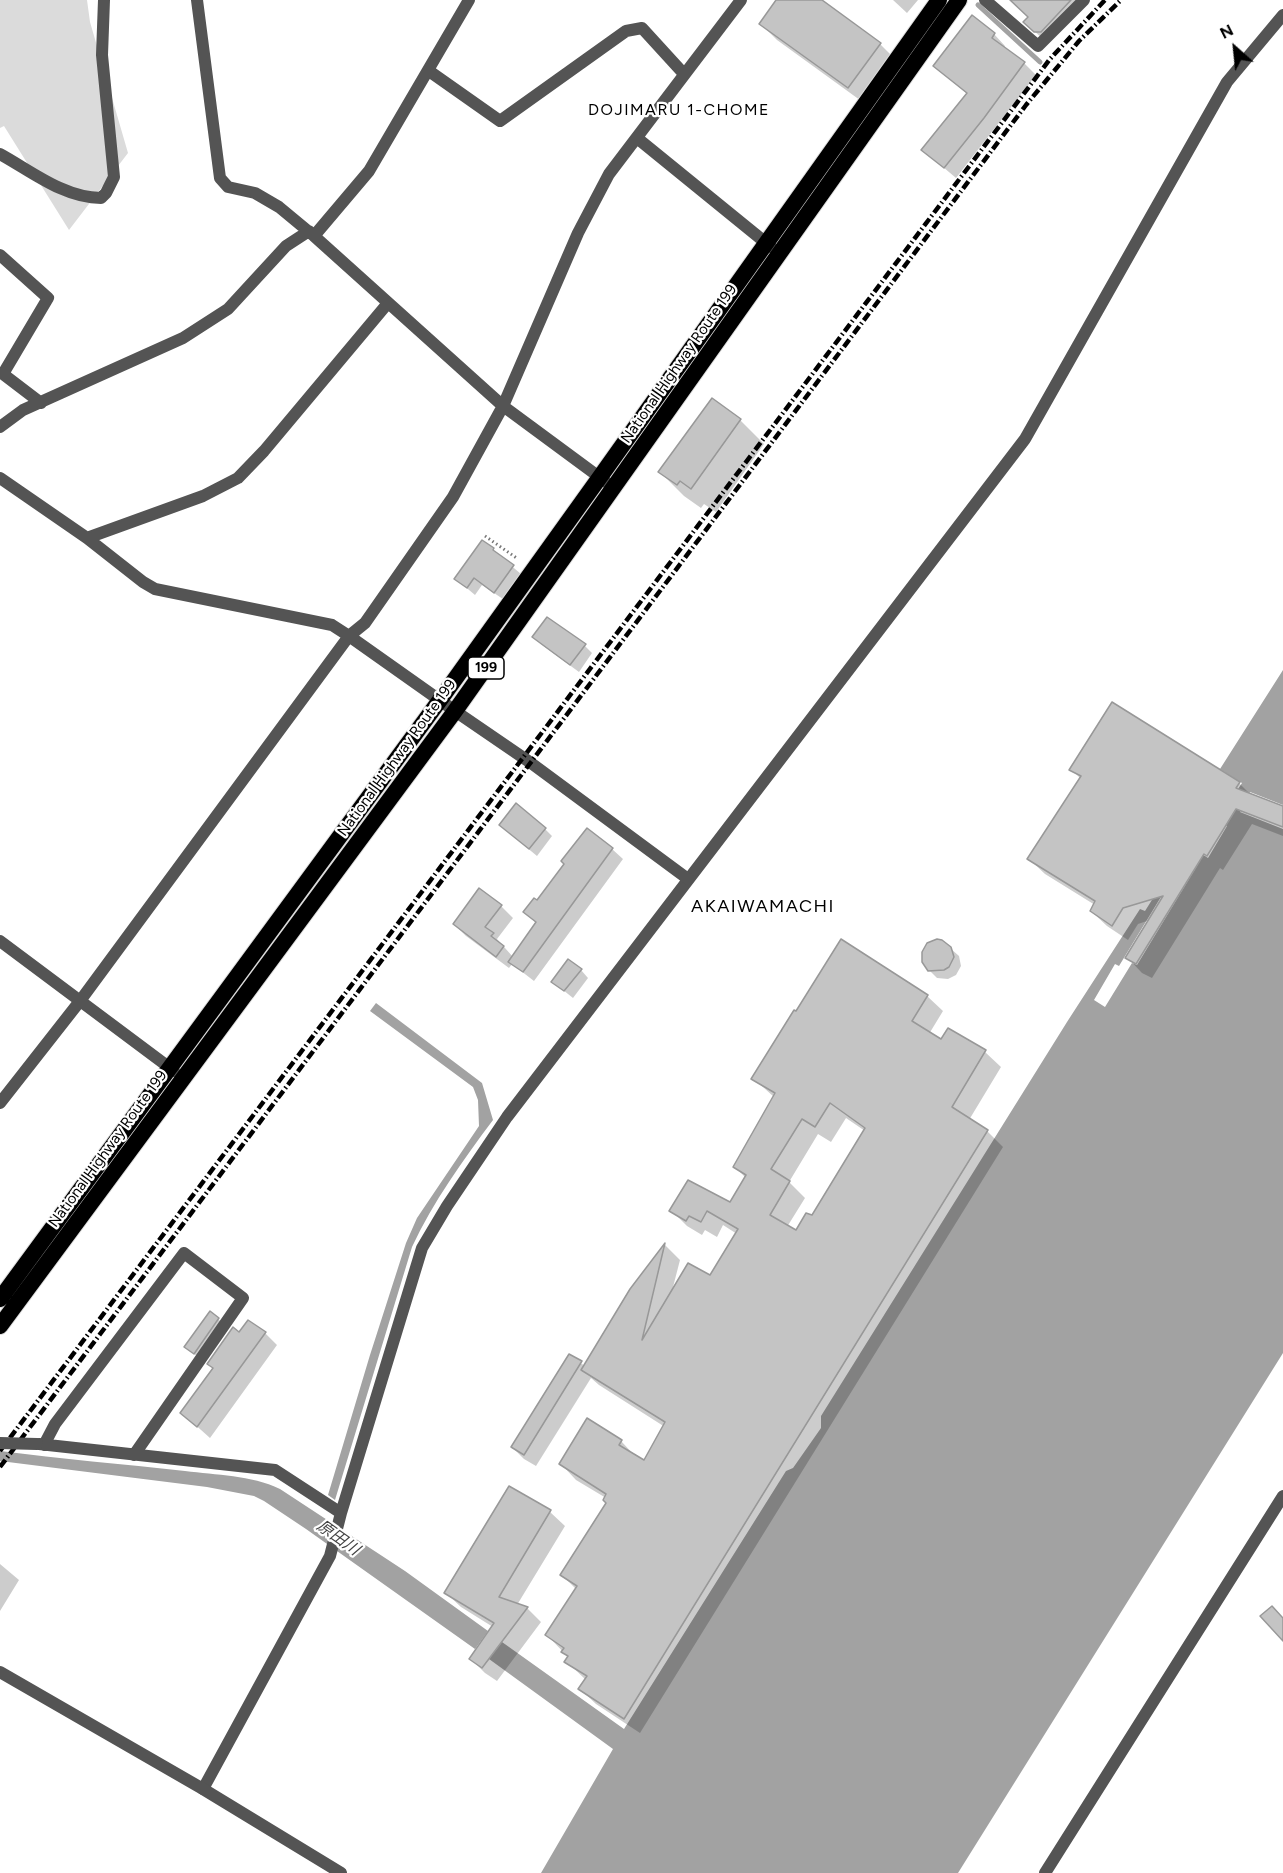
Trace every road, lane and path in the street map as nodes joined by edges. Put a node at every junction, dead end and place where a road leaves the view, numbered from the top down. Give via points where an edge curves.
1 (104, 0) edge
2 (197, 0) edge
3 (469, 0) edge
4 (741, 0) edge
5 (939, 0) edge
6 (959, 0) edge
7 (985, 0) edge
8 (1084, 0) edge
9 (1283, 15) edge
10 (429, 71) junction
11 (684, 74) junction
12 (637, 138) junction
13 (0, 154) edge
14 (311, 234) junction
15 (773, 248) junction
16 (0, 255) edge
17 (388, 303) junction
18 (41, 403) junction
19 (503, 406) junction
20 (0, 427) edge
21 (600, 477) junction
22 (0, 478) edge
23 (614, 488) junction
24 (485, 536) dead end
25 (87, 538) junction
26 (518, 559) dead end
27 (349, 636) junction
28 (440, 700) junction
29 (455, 711) junction
30 (688, 879) junction
31 (0, 941) edge
32 (80, 1001) junction
33 (176, 1072) junction
34 (0, 1103) edge
35 (0, 1299) edge
36 (0, 1326) edge
37 (0, 1443) edge
38 (40, 1444) junction
39 (134, 1455) junction
40 (1283, 1496) edge
41 (341, 1513) junction
42 (0, 1672) edge
43 (203, 1789) junction
44 (341, 1873) edge
45 (1045, 1873) edge

1 - 13 street via 102,55 114,177 106,194 86,198 66,192
2 - 14 street via 220,178 228,187 255,193 279,207
3 - 10 street
4 - 11 street
5 - 15 highway, National Highway Route 199 / 199
6 - 15 highway, National Highway Route 199 / 199
7 - 8 street via 1038,46
9 - 30 street via 1227,82 1024,439
10 - 11 street via 500,120 634,29 642,28
10 - 14 street via 369,171
11 - 12 street
12 - 15 street
12 - 19 street via 609,174 578,233
14 - 17 street
14 - 18 street via 286,246 228,309 183,338
15 - 21 highway, National Highway Route 199 / 199
15 - 23 highway, National Highway Route 199 / 199
16 - 18 street via 48,298 3,374
17 - 19 street
17 - 25 street via 238,478 203,496
18 - 20 street via 23,410
19 - 21 street
19 - 27 street via 453,497 365,623
21 - 23 street
21 - 28 highway, National Highway Route 199 / 199
22 - 25 street
23 - 29 highway, National Highway Route 199 / 199
24 - 26 path
25 - 27 street via 155,589 332,626
27 - 28 street
27 - 32 street
28 - 29 street
28 - 33 highway, National Highway Route 199 / 199
29 - 30 street
29 - 33 highway, National Highway Route 199 / 199
30 - 41 street via 507,1118 422,1248
31 - 32 street
32 - 33 street
32 - 34 street
33 - 35 highway, National Highway Route 199 / 199
33 - 36 highway, National Highway Route 199 / 199
37 - 38 street, bridge
38 - 39 street
38 - 39 street via 184,1253 243,1298
39 - 41 street via 274,1470
40 - 45 street
41 - 43 street via 330,1556
42 - 43 street
43 - 44 street

